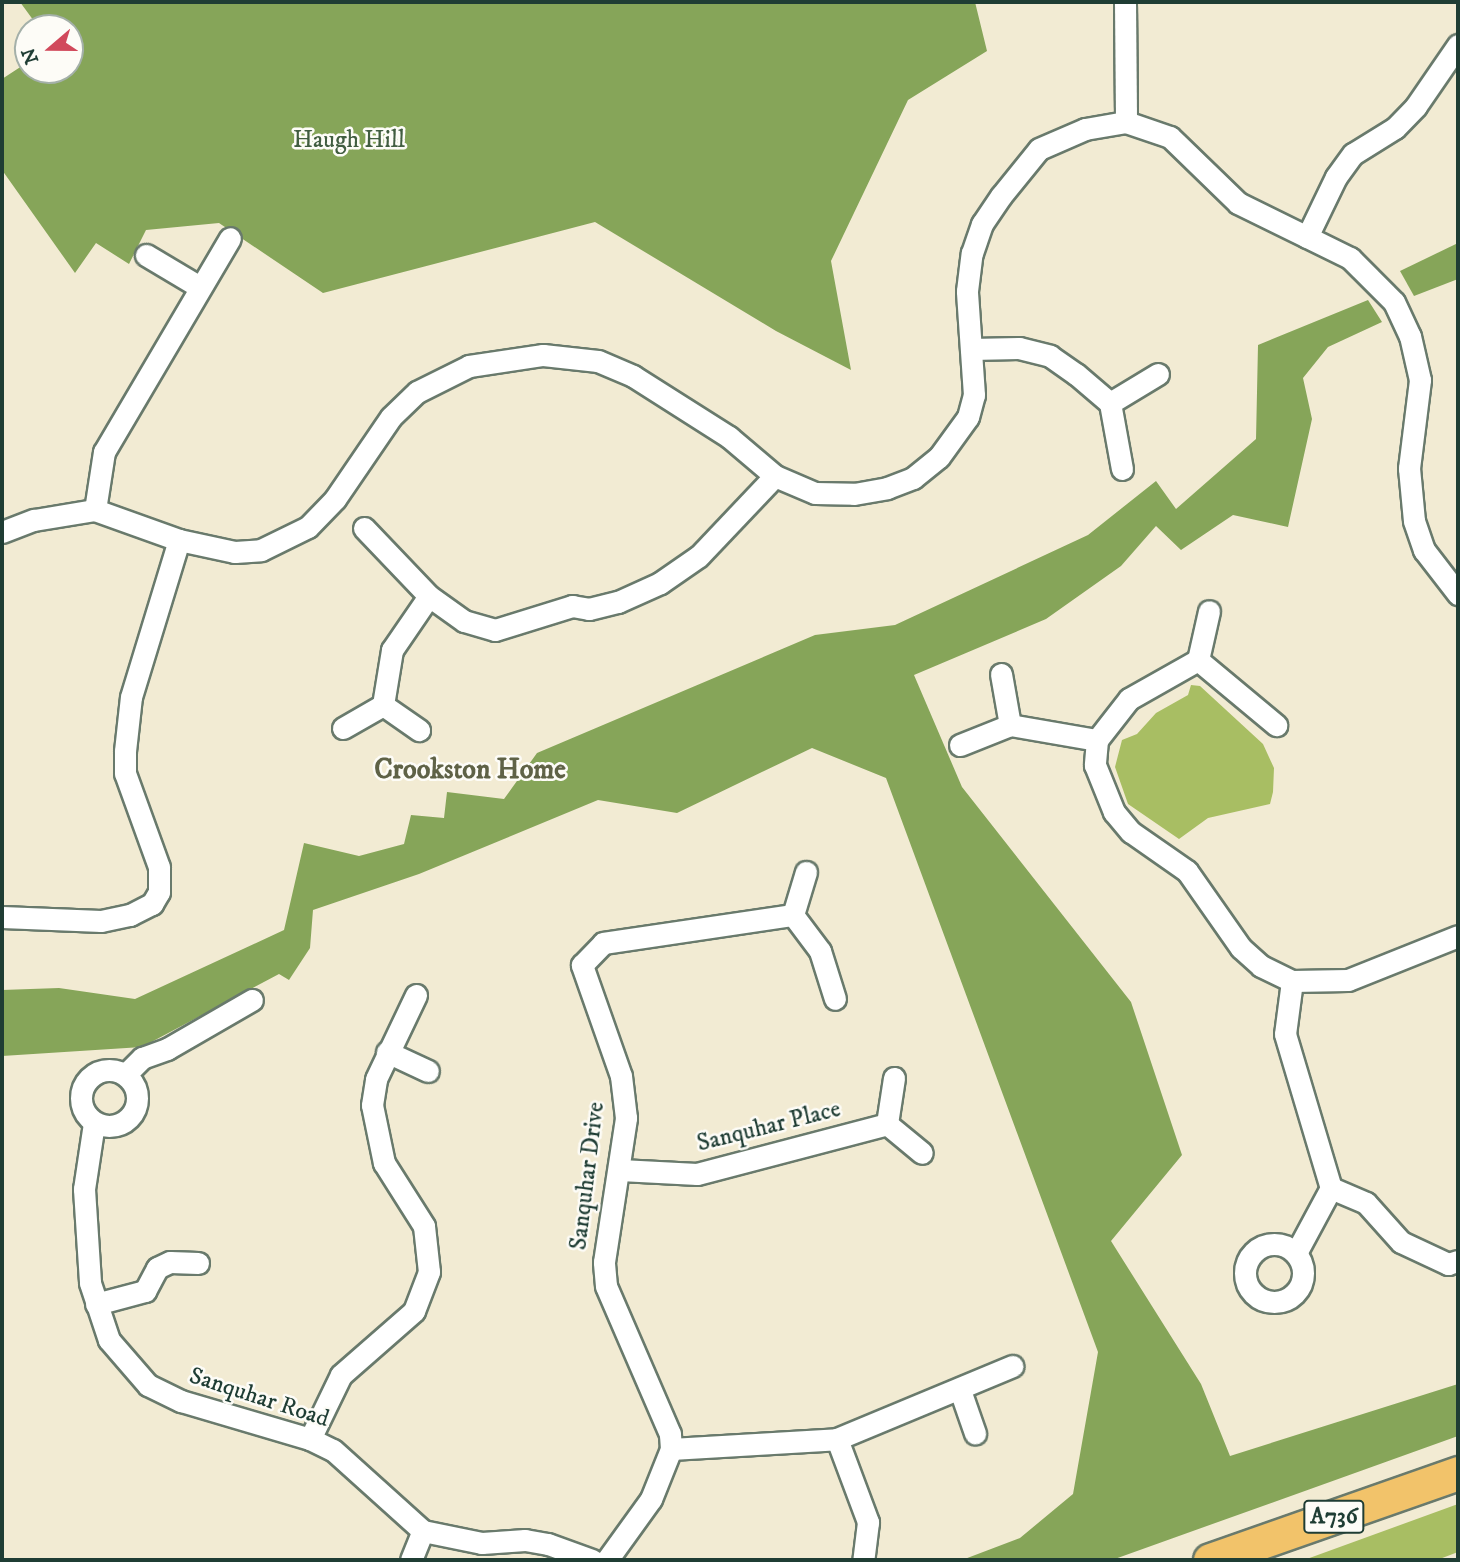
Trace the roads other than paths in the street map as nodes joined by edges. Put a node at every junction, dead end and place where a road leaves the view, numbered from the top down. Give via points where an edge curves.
1 (1125, 2) edge
2 (1458, 45) edge
3 (1126, 122) junction
4 (1307, 237) junction
5 (229, 238) dead end
6 (146, 255) dead end
7 (198, 286) junction
8 (971, 349) junction
9 (1158, 374) dead end
10 (1110, 403) junction
11 (1122, 469) dead end
12 (775, 476) junction
13 (95, 510) junction
14 (364, 528) dead end
15 (2, 532) edge
16 (179, 540) junction
17 (1458, 594) edge
18 (429, 596) junction
19 (1209, 611) dead end
20 (1198, 660) junction
21 (1001, 674) dead end
22 (383, 705) junction
23 (1010, 725) junction
24 (1276, 725) dead end
25 (343, 728) dead end
26 (419, 730) dead end
27 (1097, 740) junction
28 (960, 745) dead end
29 (806, 872) dead end
30 (793, 915) junction
31 (2, 917) edge
32 (1458, 936) edge
33 (1292, 981) junction
34 (415, 995) dead end
35 (835, 999) dead end
36 (251, 1000) dead end
37 (387, 1052) junction
38 (428, 1071) dead end
39 (126, 1074) junction
40 (894, 1079) dead end
41 (94, 1123) junction
42 (887, 1124) junction
43 (922, 1153) dead end
44 (620, 1170) junction
45 (1331, 1188) junction
46 (1296, 1253) dead end
47 (1458, 1261) edge
48 (198, 1264) dead end
49 (96, 1304) junction
50 (1012, 1366) dead end
51 (960, 1390) junction
52 (975, 1433) dead end
53 (310, 1439) junction
54 (837, 1439) junction
55 (671, 1449) junction
56 (1458, 1473) edge
57 (423, 1531) junction
58 (411, 1560) edge
59 (592, 1560) edge
60 (607, 1560) edge
61 (863, 1560) edge
62 (1210, 1560) edge

1 - 3 street
2 - 4 street via 1395,128 1353,155 1336,177
3 - 4 street via 1170,137 1238,203
3 - 8 street via 1085,129 1039,149 1000,196 982,224 972,253 967,291
4 - 17 street via 1367,272 1394,302 1410,336 1420,380 1409,468 1414,521 1424,550
5 - 7 street
6 - 7 street
7 - 13 street via 161,348 141,397 104,452
8 - 10 street via 1019,348 1050,356
8 - 12 street via 974,395 968,417 939,457 913,478 854,494 814,493
9 - 10 street
10 - 11 street
12 - 16 street via 729,437 634,376 598,361 543,355 506,358 469,366 417,392 391,417 335,499 308,527 282,542 235,552
12 - 18 street via 699,556 660,583 618,602 589,609 572,606 495,630 464,621
13 - 15 street via 34,520
13 - 16 street
14 - 18 street
16 - 31 street via 131,697 125,751 125,773 159,867 159,892 152,904 101,921
18 - 22 street via 392,650
19 - 20 street
20 - 24 street
20 - 27 street via 1129,699
21 - 23 street
22 - 25 street
22 - 26 street
23 - 27 street
23 - 28 street
27 - 33 street via 1095,765 1114,813 1131,832 1187,871 1241,948 1261,966
29 - 30 street
30 - 35 street via 820,951
30 - 44 street, Sanquhar Drive via 603,943 591,951 582,965 584,980 625,1096
32 - 33 street via 1348,980
33 - 45 street via 1285,1034
34 - 37 street
36 - 39 street via 167,1049 142,1058
37 - 38 street
37 - 53 street via 372,1105 375,1133 384,1163 424,1226 429,1272 414,1311 341,1375
39 - 41 street via 135,1086 133,1114 122,1124
39 - 41 street via 111,1069 96,1072 84,1082 83,1112
40 - 42 street
41 - 49 street, Sanquhar Road via 84,1189
42 - 43 street
42 - 44 street, Sanquhar Place via 697,1174
44 - 55 street, Sanquhar Drive via 604,1262 606,1286 670,1434
45 - 46 street
45 - 47 street via 1366,1203 1401,1242 1448,1264
48 - 49 street via 170,1262 157,1268 145,1291
49 - 53 street, Sanquhar Road via 109,1340 148,1385 181,1401
50 - 51 street
51 - 52 street
51 - 54 street
53 - 57 street, Sanquhar Road via 333,1450
54 - 55 street
54 - 61 street via 868,1522
55 - 60 street via 651,1499
56 - 62 main road, A736
57 - 58 street
57 - 59 street via 482,1543 525,1540

